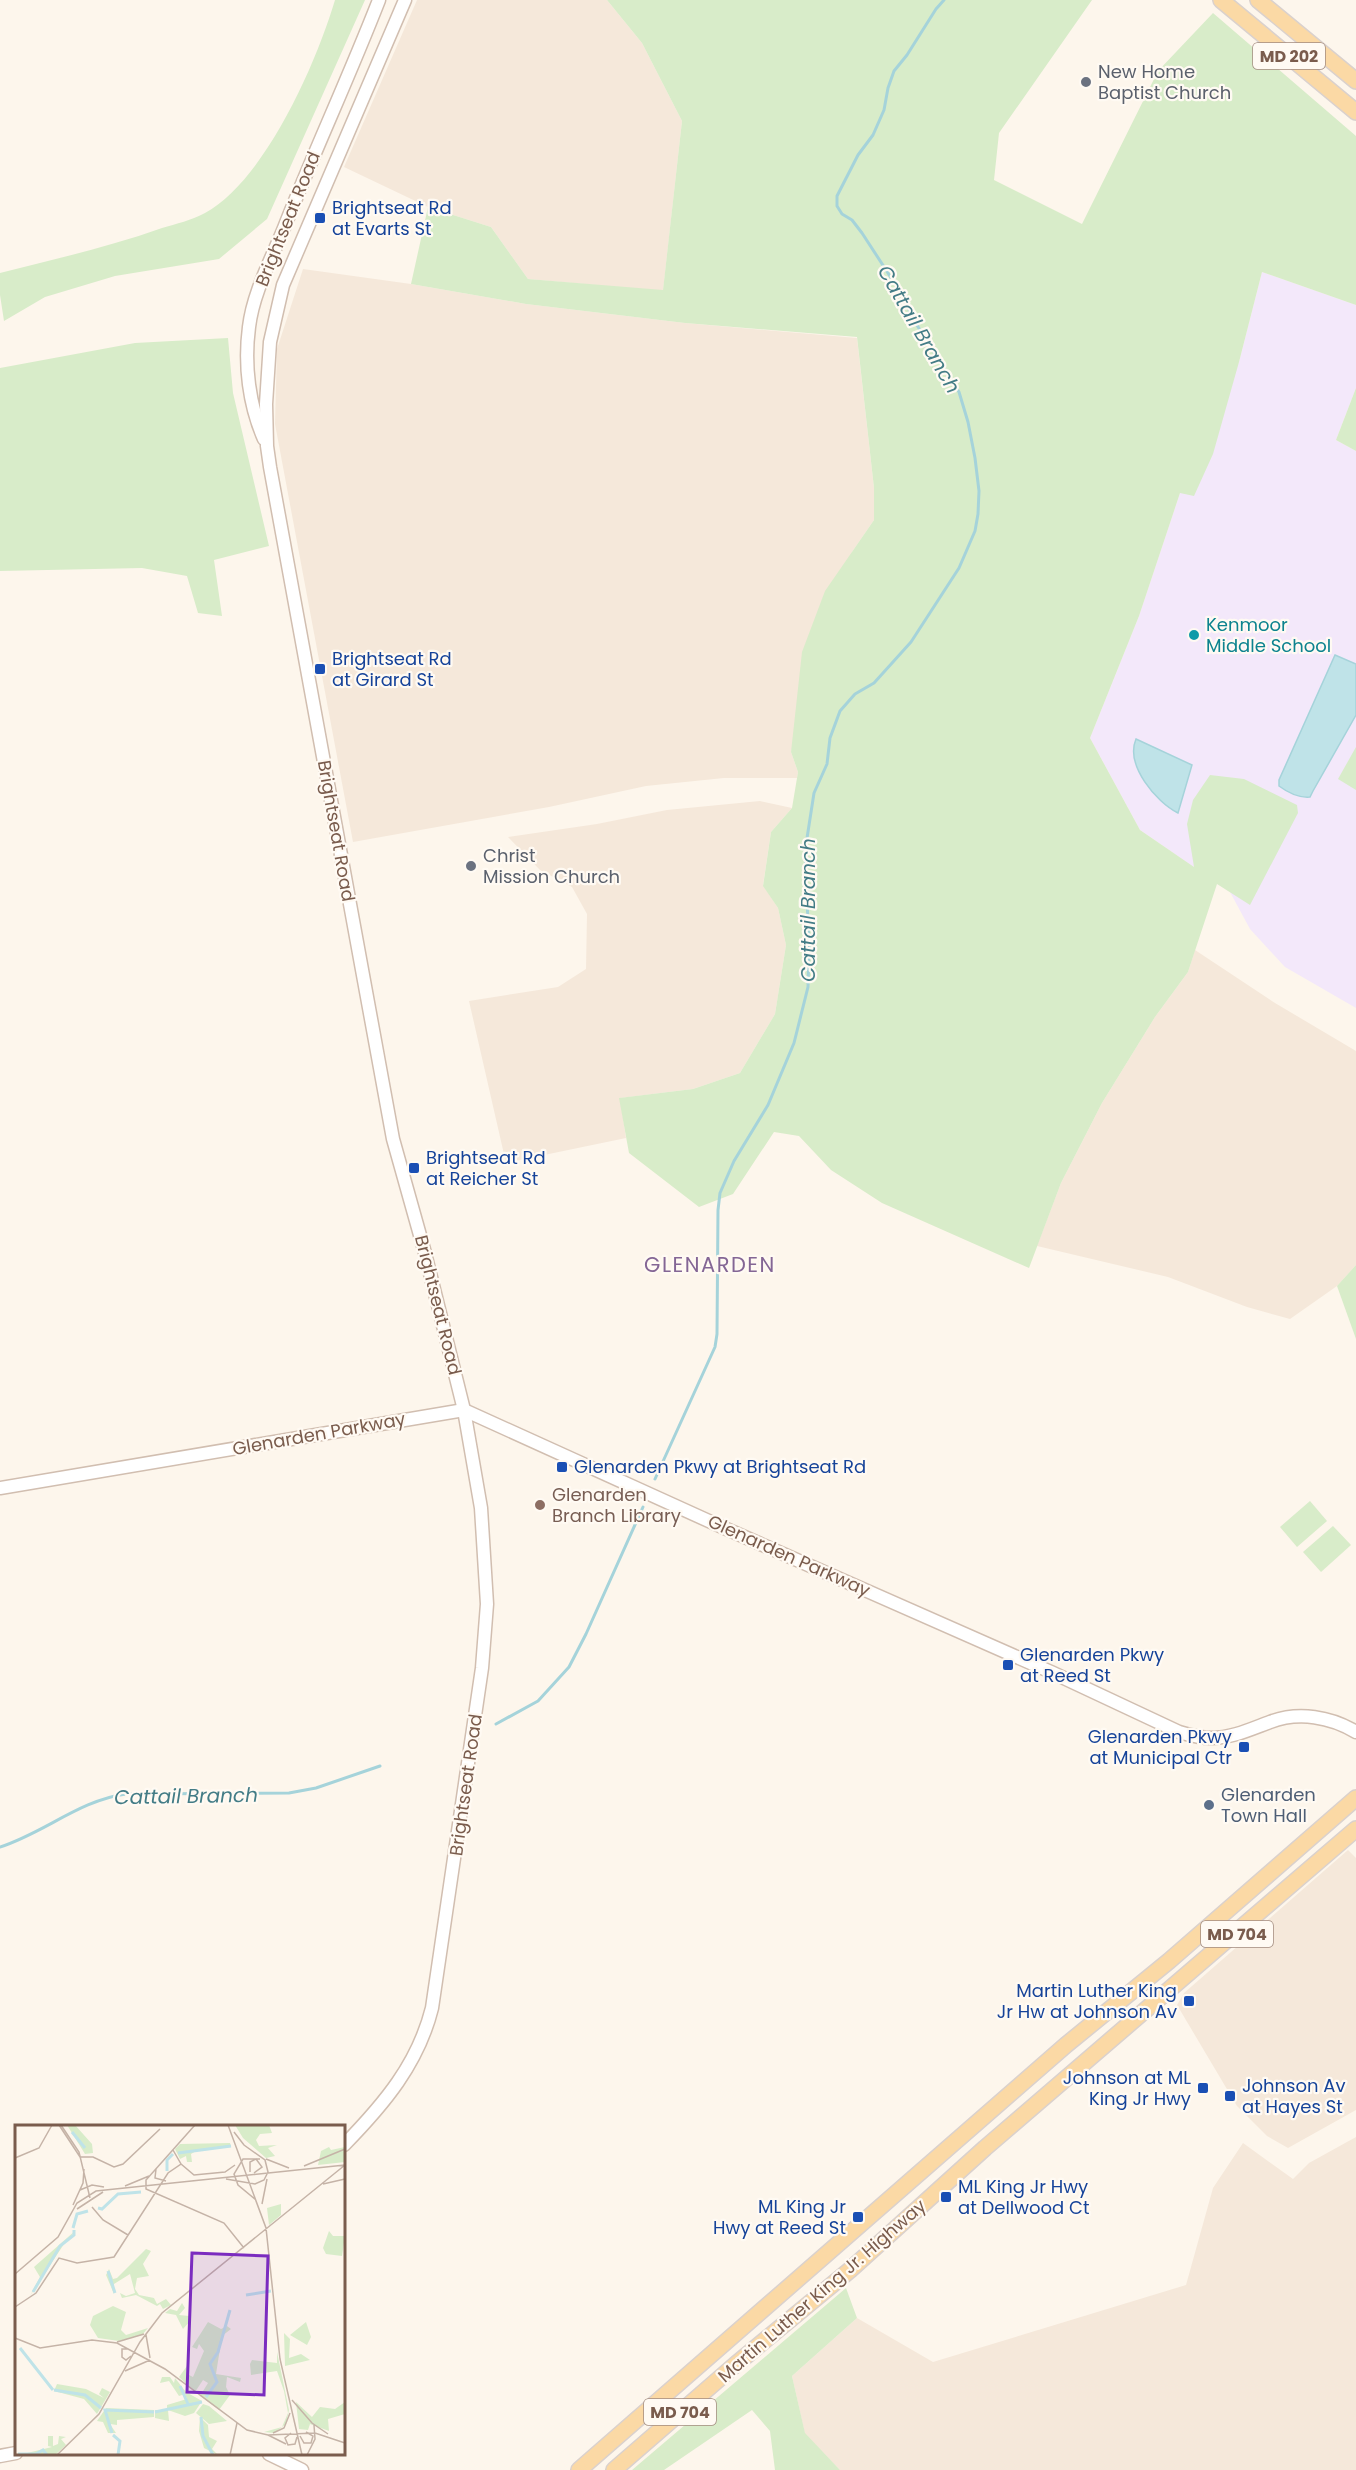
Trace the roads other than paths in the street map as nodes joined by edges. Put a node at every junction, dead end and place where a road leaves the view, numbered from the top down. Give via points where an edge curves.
1 (380, 0) edge
2 (405, 0) edge
3 (1221, 0) edge
4 (1258, 0) edge
5 (1356, 81) edge
6 (1356, 112) edge
7 (267, 446) junction
8 (464, 1410) junction
9 (0, 1488) edge
10 (1356, 1732) edge
11 (1356, 1798) edge
12 (1356, 1829) edge
13 (345, 2144) edge
14 (15, 2453) edge
15 (271, 2455) edge
16 (0, 2456) edge
17 (302, 2470) edge
18 (579, 2470) edge
19 (614, 2470) edge

1 - 7 street, Brightseat Road via 311,159 252,310 246,356 249,384 254,414
2 - 7 street, Brightseat Road via 283,285 266,370
3 - 6 main road, MD 202
4 - 5 main road, MD 202
7 - 8 street, Brightseat Road via 393,1139
8 - 9 street, Glenarden Parkway
8 - 10 street, Glenarden Parkway via 1179,1732 1202,1737 1233,1736 1272,1721 1296,1717 1328,1720
8 - 13 street, Brightseat Road via 481,1508 487,1604 478,1700 437,1984 425,2031 402,2079
11 - 18 main road, Martin Luther King Jr. Highway / MD 704
12 - 19 main road, Martin Luther King Jr. Highway / MD 704
14 - 16 street
15 - 17 street

